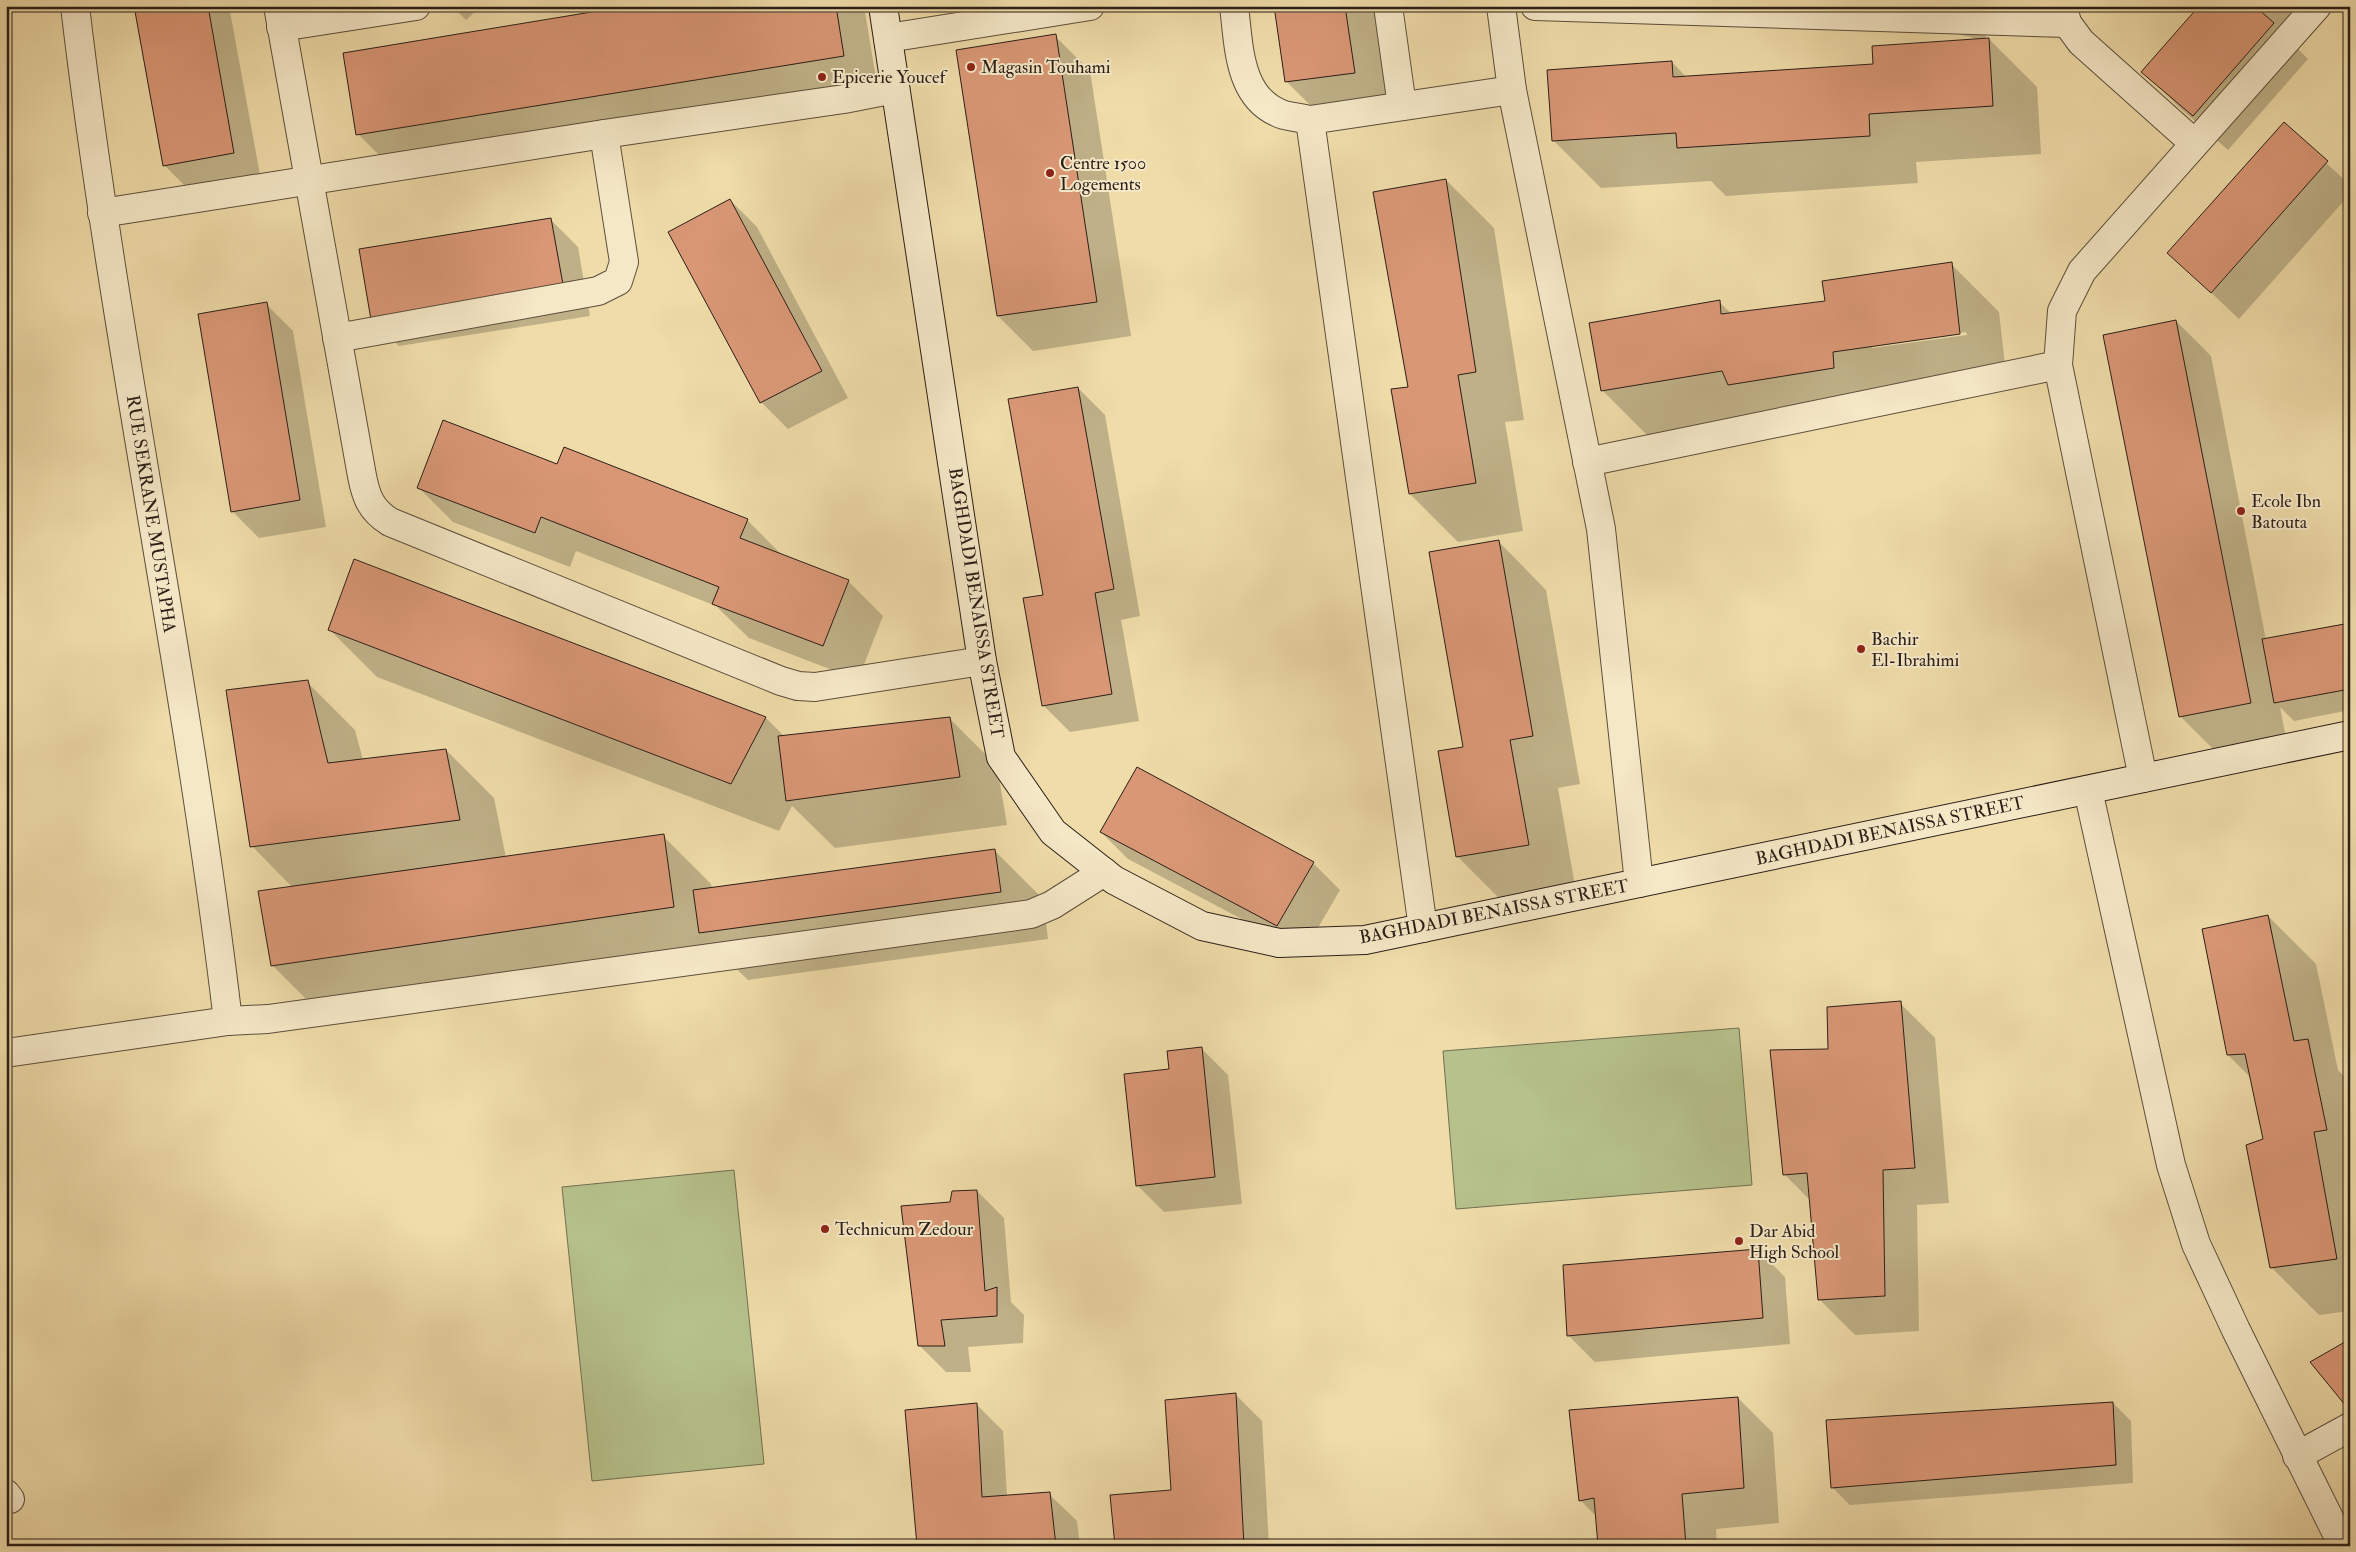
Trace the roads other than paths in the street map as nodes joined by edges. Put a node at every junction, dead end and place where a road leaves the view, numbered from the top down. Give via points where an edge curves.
1 (75, 6) edge
2 (416, 6) edge
3 (884, 6) edge
4 (1090, 6) edge
5 (1234, 6) edge
6 (1388, 6) edge
7 (1501, 6) edge
8 (1536, 6) edge
9 (2317, 6) edge
10 (2065, 15) edge
11 (279, 17) edge
12 (888, 38) junction
13 (895, 89) junction
14 (1512, 90) junction
15 (1402, 106) junction
16 (1310, 120) junction
17 (604, 134) junction
18 (2194, 143) junction
19 (309, 181) junction
20 (102, 213) junction
21 (337, 338) junction
22 (2058, 365) junction
23 (1587, 462) junction
24 (982, 662) junction
25 (2350, 735) edge
26 (2143, 778) junction
27 (2088, 790) junction
28 (1104, 872) junction
29 (1639, 883) junction
30 (1423, 928) junction
31 (228, 1021) junction
32 (6, 1053) edge
33 (2350, 1428) edge
34 (2297, 1456) junction
35 (2343, 1546) edge

1 - 20 street, RUE SEKRANE MUSTAPHA
2 - 11 street
3 - 12 street, BAGHDADI BENAISSA STREET
4 - 12 street
5 - 16 street via 1241,62 1250,88 1270,108 1284,115
6 - 15 street
7 - 14 street
8 - 10 street
9 - 18 street
10 - 18 street via 2081,42
11 - 19 street
12 - 13 street, BAGHDADI BENAISSA STREET
13 - 17 street
13 - 24 street, BAGHDADI BENAISSA STREET
14 - 15 street
14 - 23 street
15 - 16 street
16 - 30 street
17 - 19 street
17 - 21 street via 624,262 622,274 611,286
18 - 22 street via 2082,271 2062,311
19 - 20 street
19 - 21 street
20 - 31 street, RUE SEKRANE MUSTAPHA via 190,759
21 - 24 street via 366,496 376,512 390,522 798,686 815,687
22 - 23 street
22 - 26 street
23 - 29 street via 1601,529
24 - 28 street, BAGHDADI BENAISSA STREET via 1001,756 1053,832
25 - 26 street, BAGHDADI BENAISSA STREET
26 - 27 street, BAGHDADI BENAISSA STREET
27 - 29 street, BAGHDADI BENAISSA STREET
27 - 34 street via 2171,1165 2196,1244
28 - 30 street, BAGHDADI BENAISSA STREET via 1202,926 1279,942 1365,940
28 - 31 street via 1052,905 1031,914 278,1018
29 - 30 street, BAGHDADI BENAISSA STREET
31 - 32 street
33 - 34 street
34 - 35 street

